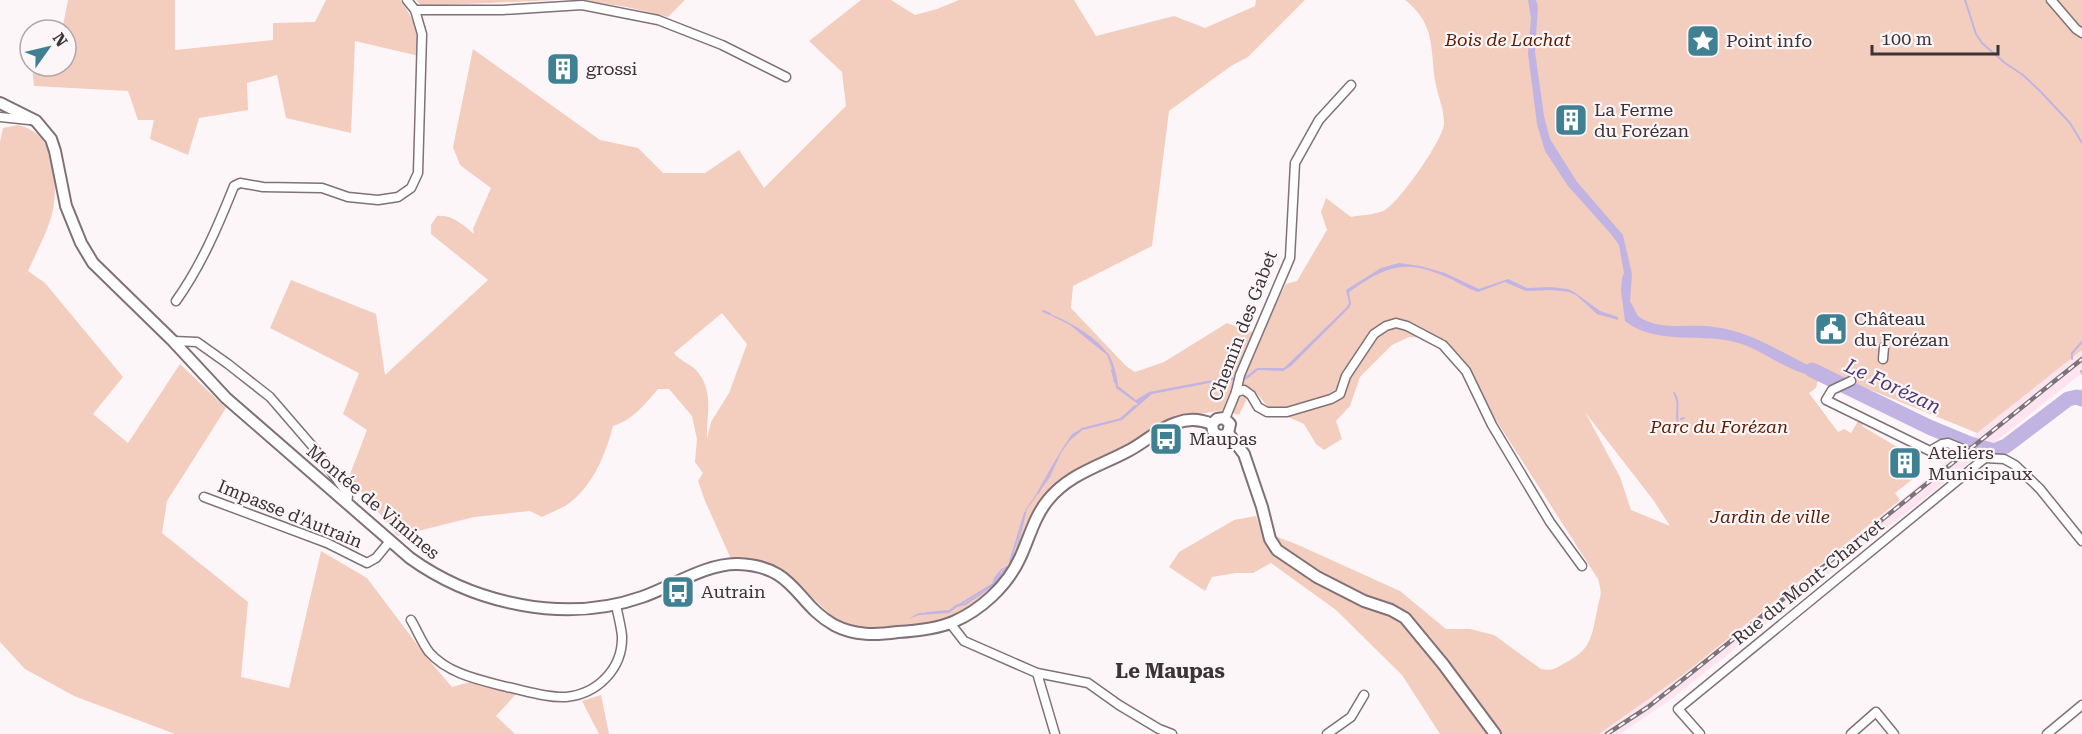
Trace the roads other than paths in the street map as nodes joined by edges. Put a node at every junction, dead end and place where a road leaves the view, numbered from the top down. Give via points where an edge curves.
1 (407, 0) edge
2 (2051, 0) edge
3 (415, 10) junction
4 (2082, 33) edge
5 (786, 77) dead end
6 (1351, 85) dead end
7 (0, 103) edge
8 (0, 117) edge
9 (36, 121) junction
10 (176, 301) dead end
11 (173, 341) junction
12 (1884, 347) dead end
13 (1883, 359) dead end
14 (1851, 381) dead end
15 (1238, 383) junction
16 (1225, 418) junction
17 (1212, 424) junction
18 (1228, 433) junction
19 (1985, 458) junction
20 (204, 497) dead end
21 (347, 504) junction
22 (390, 541) junction
23 (2082, 542) edge
24 (1582, 566) dead end
25 (616, 605) junction
26 (411, 620) dead end
27 (951, 623) junction
28 (1037, 673) junction
29 (1364, 695) dead end
30 (2082, 705) edge
31 (1055, 734) edge
32 (1172, 734) edge
33 (1327, 734) edge
34 (1495, 734) edge
35 (1700, 734) edge
36 (1851, 734) edge
37 (1894, 734) edge
38 (2047, 734) edge

1 - 3 street
2 - 4 street
3 - 5 street via 582,5 658,20 722,45
3 - 10 street via 423,34 418,173 411,188 398,197 378,200 348,197 322,188 240,183 234,186 198,268
6 - 15 street, Chemin des Gabet via 1318,120 1295,163 1290,258
7 - 9 street, Montée de Vimines
8 - 9 street
9 - 11 street, Montée de Vimines via 55,151 66,206 87,254
11 - 21 street, Montée de Vimines via 226,398
11 - 21 street via 197,342 270,397 338,479 348,495
12 - 13 street
14 - 19 street via 1832,390 1826,400 1921,448 1930,451 1948,443
15 - 16 street, Chemin des Gabet
15 - 24 street via 1258,407 1267,412 1287,412 1340,394 1346,376 1374,334 1386,326 1407,326 1443,345 1466,371 1492,425 1550,522
16 - 17 street
16 - 18 street via 1230,424
17 - 18 street via 1217,435
17 - 27 street, Montée de Vimines via 1194,419 1174,423 1074,478 1043,507 1016,565 999,589
18 - 34 street via 1244,454 1270,539 1277,550 1317,577 1405,618
19 - 23 street via 2004,459 2015,465 2040,489
19 - 35 street, Rue du Mont-Charvet via 1678,709
20 - 22 street, Impasse d'Autrain via 327,543 367,563
21 - 22 street, Montée de Vimines
22 - 25 street, Montée de Vimines via 441,578 489,597 542,608
25 - 26 street via 622,638 618,659 606,678 590,692 565,697 473,679 450,668 429,652
25 - 27 street, Montée de Vimines via 710,569 738,564 758,566 786,579 832,624 858,633 874,635
27 - 28 street via 964,641
28 - 31 street
28 - 32 street via 1088,683
29 - 33 street via 1351,717
30 - 38 street
36 - 37 street via 1876,712

